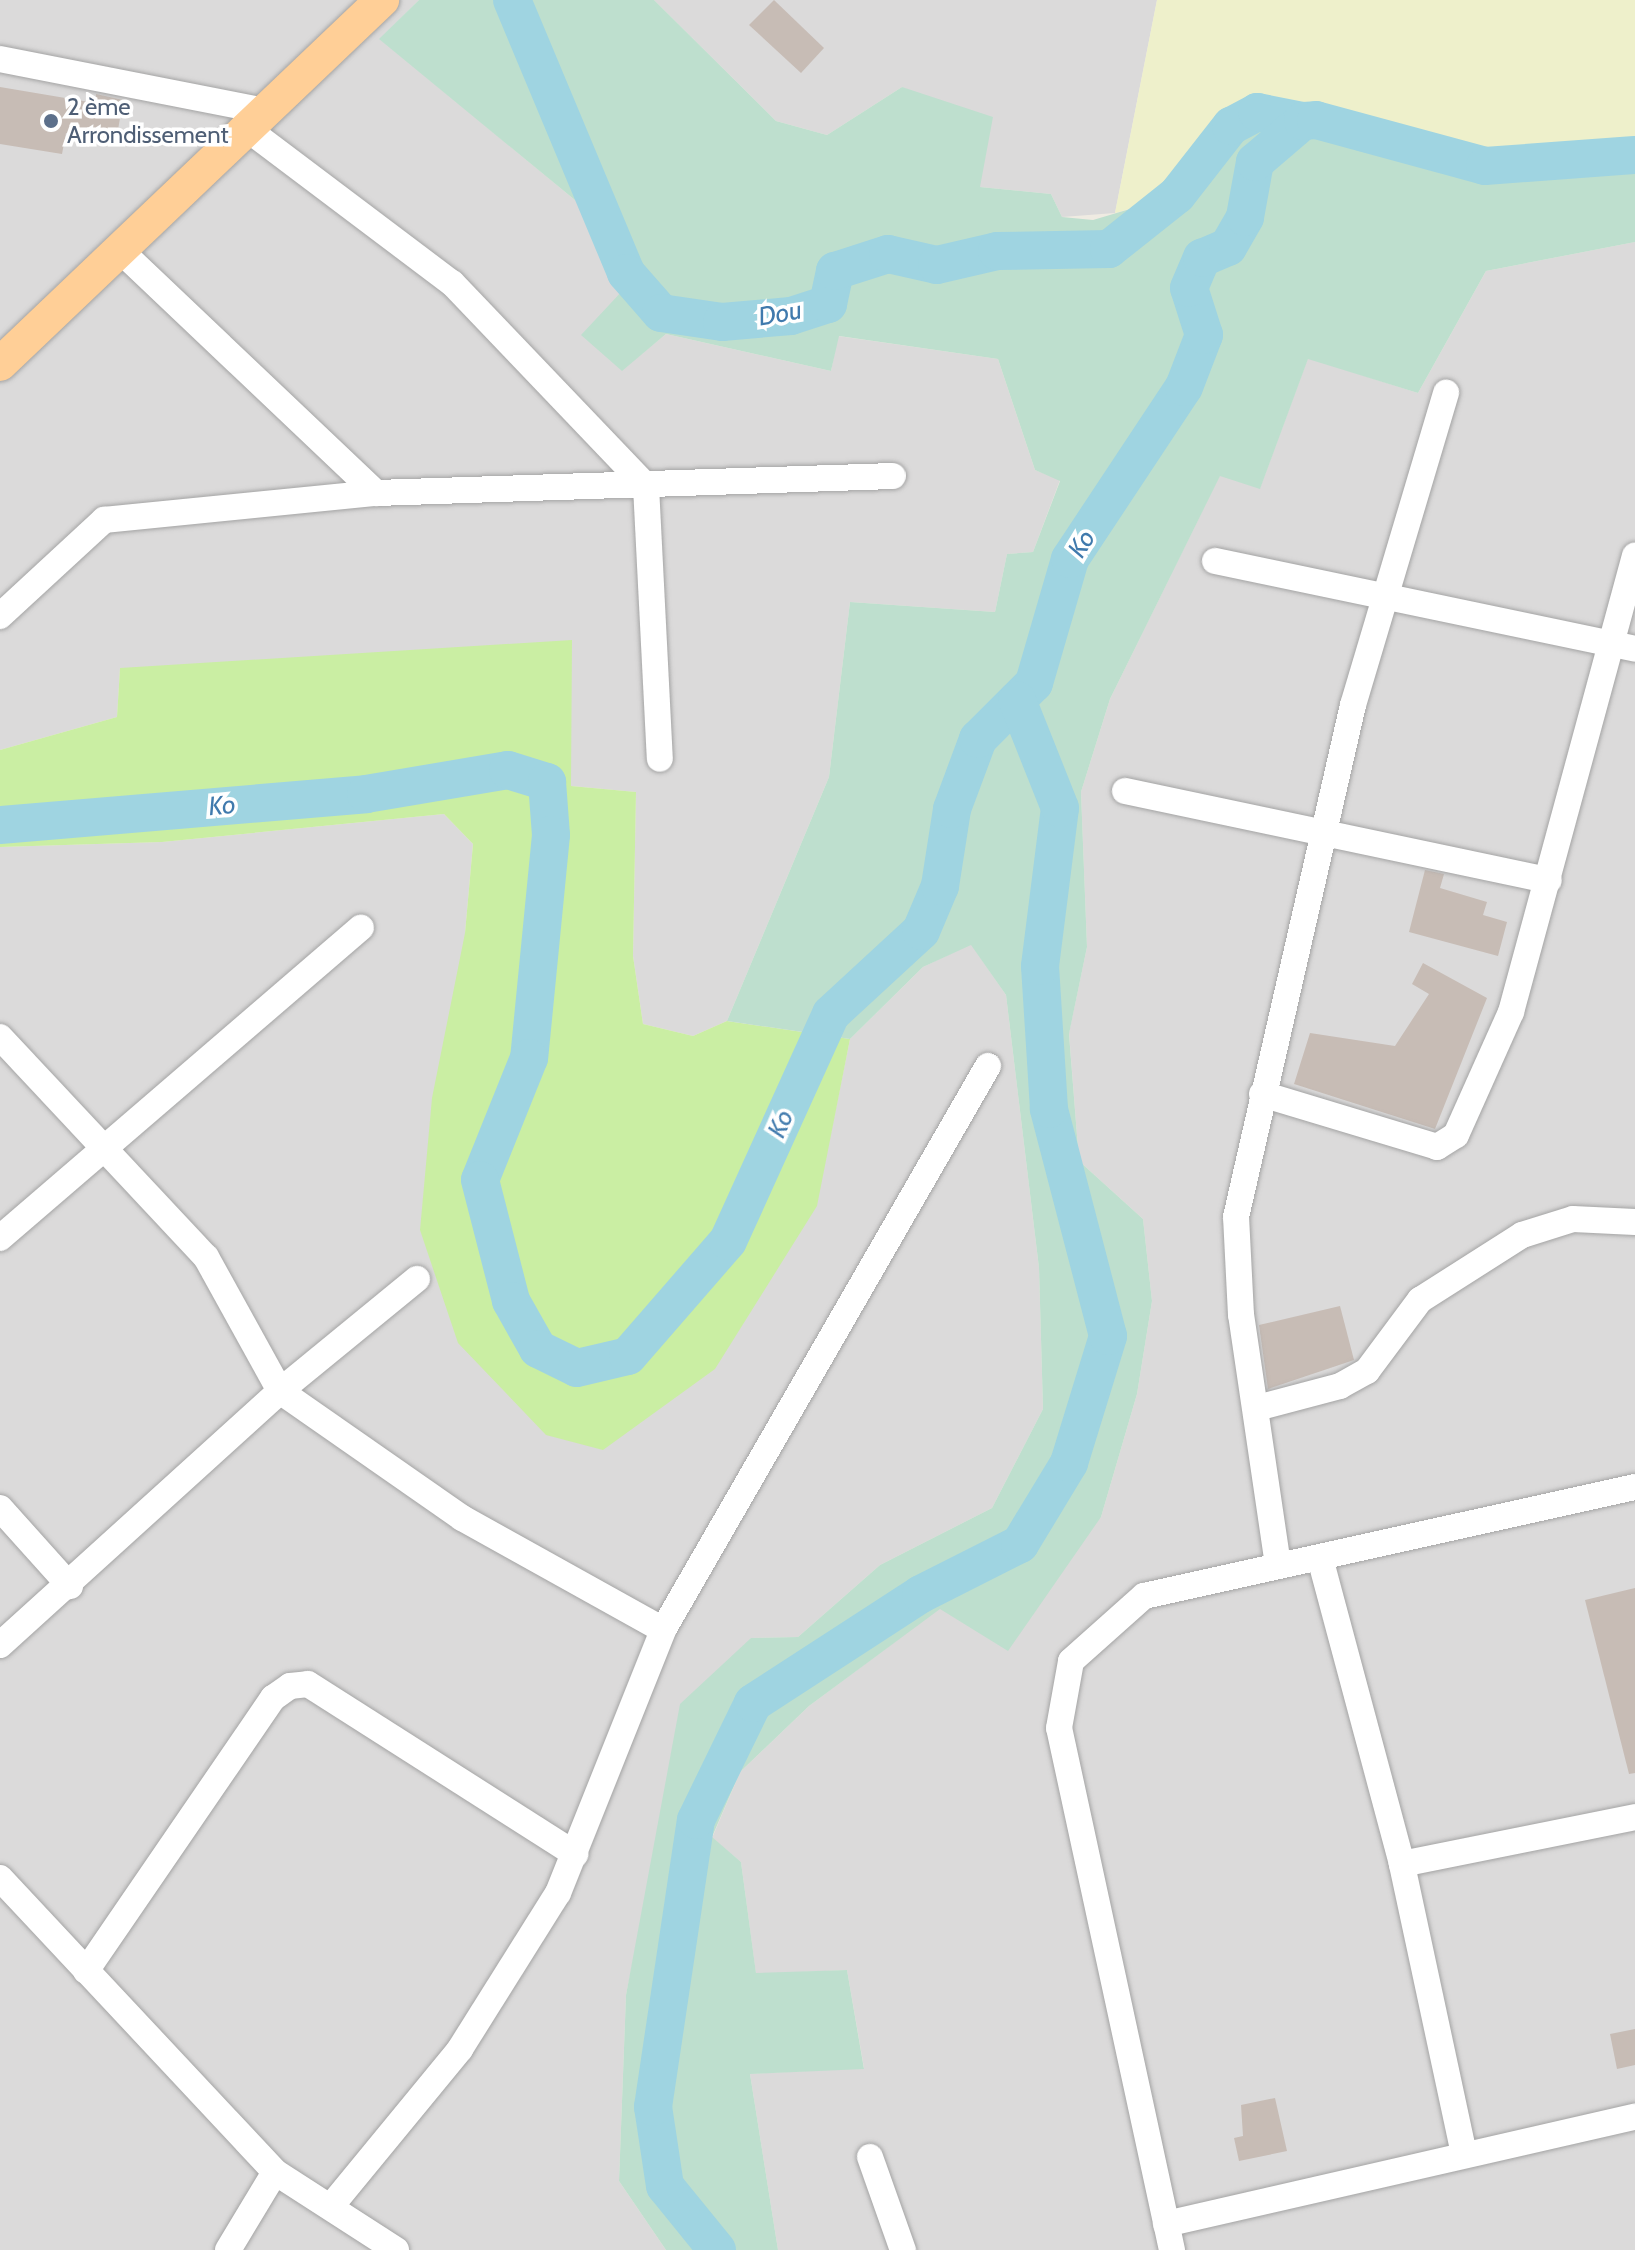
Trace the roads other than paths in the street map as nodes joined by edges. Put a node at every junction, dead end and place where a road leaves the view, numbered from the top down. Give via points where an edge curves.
1 (382, 0) edge
2 (0, 59) edge
3 (260, 121) junction
4 (123, 253) junction
5 (0, 364) edge
6 (1446, 393) dead end
7 (893, 476) dead end
8 (646, 486) junction
9 (376, 493) junction
10 (1635, 556) edge
11 (1215, 561) dead end
12 (1389, 595) junction
13 (0, 616) edge
14 (1624, 646) edge
15 (660, 759) dead end
16 (1125, 791) dead end
17 (1326, 834) junction
18 (1549, 880) junction
19 (361, 928) dead end
20 (0, 1037) edge
21 (988, 1066) dead end
22 (1262, 1094) junction
23 (105, 1146) junction
24 (1635, 1222) edge
25 (0, 1238) edge
26 (417, 1279) dead end
27 (280, 1391) junction
28 (1257, 1408) junction
29 (1635, 1487) edge
30 (0, 1508) edge
31 (1320, 1558) junction
32 (1278, 1565) junction
33 (70, 1586) junction
34 (663, 1630) junction
35 (0, 1645) edge
36 (1635, 1817) edge
37 (575, 1854) junction
38 (1402, 1864) junction
39 (0, 1878) edge
40 (86, 1971) junction
41 (1635, 2117) edge
42 (1464, 2154) junction
43 (870, 2157) dead end
44 (275, 2172) junction
45 (332, 2205) junction
46 (1166, 2224) junction
47 (228, 2250) edge
48 (396, 2250) edge
49 (903, 2250) edge
50 (1172, 2250) edge

1 - 3 main road
2 - 3 street
3 - 4 main road
3 - 8 street via 452,283
4 - 5 main road
4 - 9 street
6 - 12 street
7 - 8 street
8 - 9 street
8 - 15 street
9 - 13 street via 104,520
10 - 14 street
11 - 12 street
12 - 14 street
12 - 17 street via 1353,705
14 - 18 street
16 - 17 street
17 - 18 street
17 - 22 street
18 - 22 street via 1511,1012 1447,1145
19 - 23 street
20 - 23 street
21 - 34 street
22 - 28 street via 1236,1217 1241,1315
23 - 25 street
23 - 27 street via 206,1257
24 - 28 street via 1573,1219 1522,1235 1420,1300 1367,1371 1340,1386
26 - 27 street
27 - 33 street
27 - 34 street via 462,1518
28 - 32 street
29 - 31 street
30 - 33 street
31 - 32 street
31 - 38 street
32 - 46 street via 1144,1596 1071,1661 1062,1697 1059,1728
33 - 35 street
34 - 37 street
36 - 38 street
37 - 40 street via 308,1684 290,1686 273,1698
37 - 45 street via 460,2049
38 - 42 street
39 - 40 street
40 - 44 street
41 - 42 street
42 - 46 street
43 - 49 street
44 - 45 street
44 - 47 street
45 - 48 street
46 - 50 street

